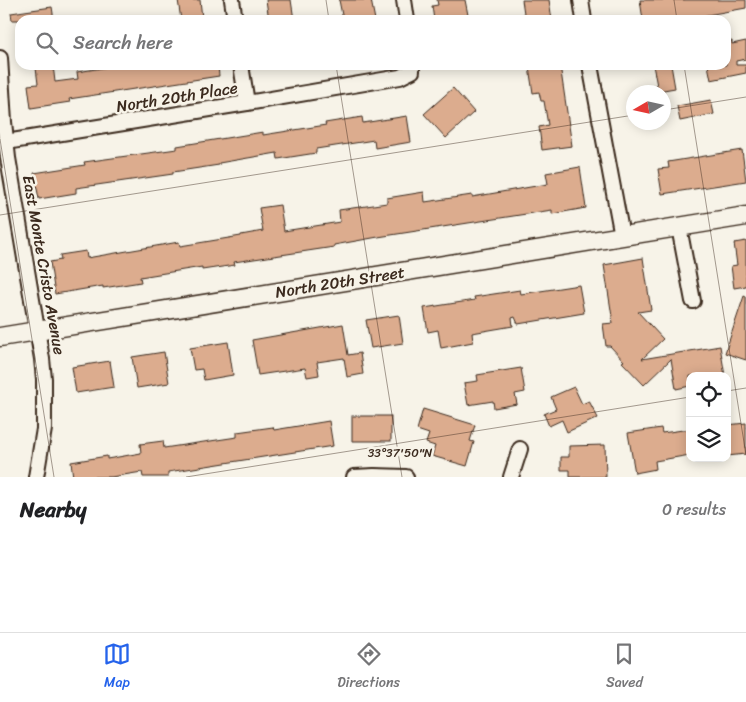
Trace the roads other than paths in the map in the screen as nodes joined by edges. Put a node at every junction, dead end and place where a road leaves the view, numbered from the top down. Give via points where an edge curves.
1 (232, 0) edge
2 (404, 0) edge
3 (581, 0) edge
4 (234, 15) edge
5 (406, 15) edge
6 (583, 15) edge
7 (0, 58) edge
8 (242, 70) edge
9 (409, 70) edge
10 (591, 70) edge
11 (248, 103) junction
12 (6, 142) junction
13 (746, 216) edge
14 (680, 227) junction
15 (622, 236) junction
16 (693, 301) dead end
17 (37, 331) junction
18 (0, 337) edge
19 (520, 449) dead end
20 (36, 477) edge
21 (354, 477) edge
22 (406, 477) edge
23 (511, 477) edge

1 - 4 street
2 - 5 street
3 - 6 street
7 - 12 street, East Monte Cristo Avenue
8 - 11 street
9 - 11 street, North 20th Place via 400,77
10 - 15 street
11 - 12 street, North 20th Place
12 - 17 street, East Monte Cristo Avenue
13 - 14 street, North 20th Street
14 - 15 street, North 20th Street
14 - 16 street
15 - 17 street, North 20th Street
17 - 18 street, North 20th Street
17 - 20 street, East Monte Cristo Avenue via 44,379 44,429
19 - 23 street
21 - 22 street

